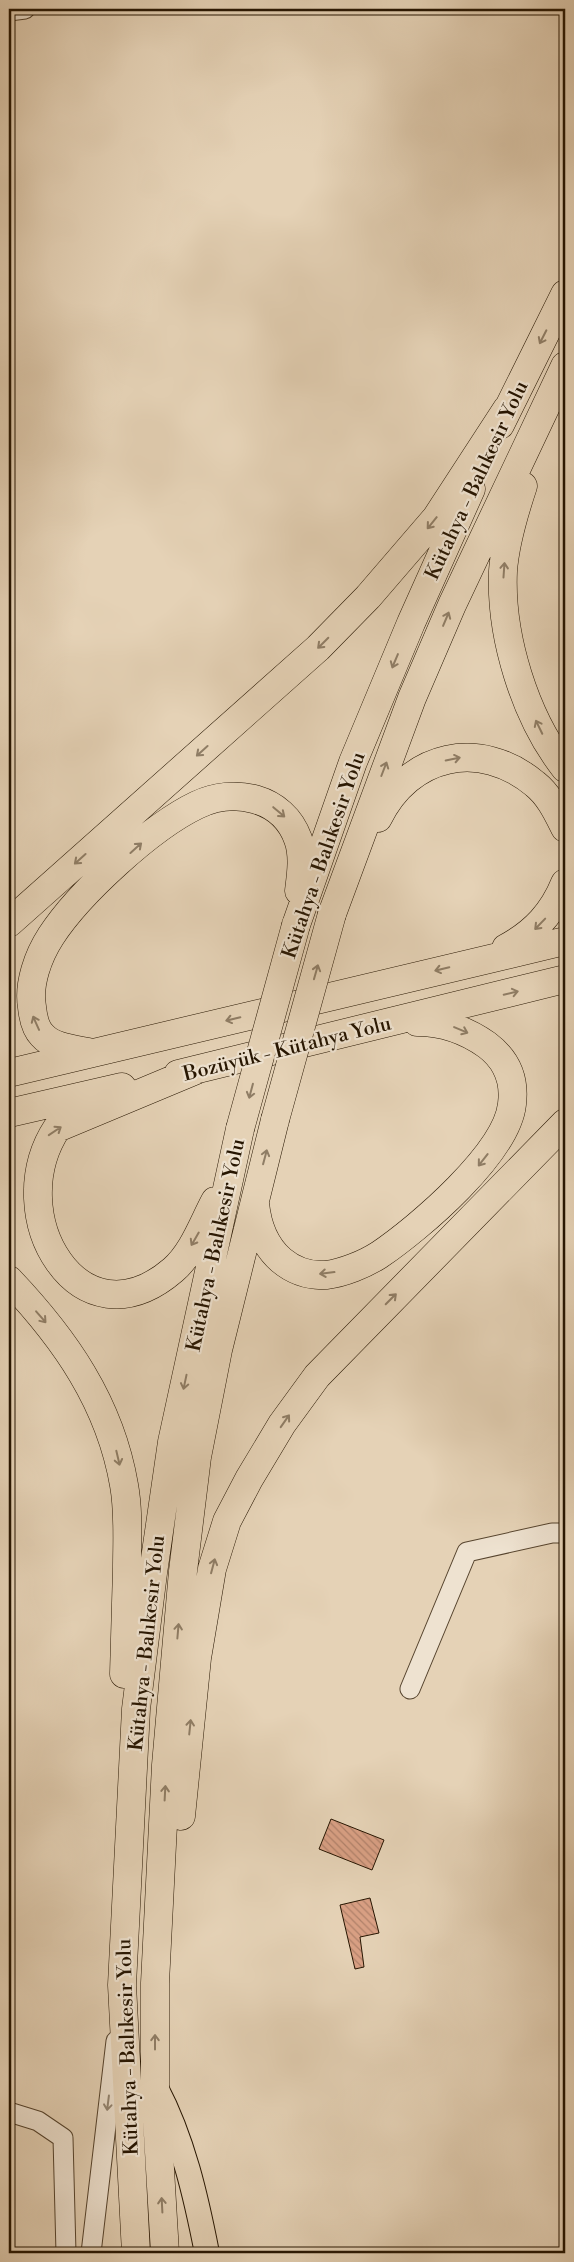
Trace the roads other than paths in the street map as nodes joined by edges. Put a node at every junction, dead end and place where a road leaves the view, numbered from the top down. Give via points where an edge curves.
1 (24, 9) edge
2 (9, 11) edge
3 (565, 294) edge
4 (561, 374) edge
5 (507, 409) junction
6 (565, 768) edge
7 (565, 828) edge
8 (565, 883) edge
9 (332, 914) junction
10 (9, 923) edge
11 (296, 925) junction
12 (565, 941) edge
13 (489, 958) junction
14 (565, 979) edge
15 (396, 1022) junction
16 (91, 1053) junction
17 (196, 1070) junction
18 (9, 1073) edge
19 (9, 1113) edge
20 (565, 1123) edge
21 (240, 1129) junction
22 (255, 1194) junction
23 (9, 1280) edge
24 (565, 1533) edge
25 (410, 1689) dead end
26 (124, 1934) junction
27 (155, 1983) junction
28 (122, 1985) junction
29 (155, 2085) junction
30 (9, 2112) edge
31 (66, 2253) edge
32 (91, 2253) edge
33 (136, 2253) edge
34 (164, 2253) edge
35 (207, 2253) edge

1 - 2 street
3 -> 5 highway, Kütahya - Balıkesir Yolu
6 -> 4 highway via 546,741 518,675 504,602 503,571 516,506
9 -> 4 highway, Kütahya - Balıkesir Yolu via 412,698 456,596
5 -> 10 highway via 456,491 368,597 318,648
5 -> 11 highway, Kütahya - Balıkesir Yolu via 353,762
9 -> 7 highway via 383,808 398,787 418,771 439,762 464,756 489,759 514,770 536,784
8 -> 13 highway via 558,900 526,938
22 -> 9 highway, Kütahya - Balıkesir Yolu, bridge
16 -> 11 highway via 63,1048 43,1036 33,1020 30,993 38,962 51,936 72,910 144,840 172,819 198,805 221,798 247,796 269,803 288,819 299,840 302,867
11 -> 21 highway, Kütahya - Balıkesir Yolu, bridge
12 - 13 highway, Bozüyük - Kütahya Yolu
13 -> 16 highway, Bozüyük - Kütahya Yolu
15 -> 14 highway, Bozüyük - Kütahya Yolu
15 - 17 highway, Bozüyük - Kütahya Yolu
15 -> 22 highway via 434,1022 475,1036 498,1053 512,1075 512,1105 499,1140 473,1173 378,1256 326,1275 305,1274 288,1266 275,1254 256,1220
16 - 18 highway, Bozüyük - Kütahya Yolu
17 - 19 highway, Bozüyük - Kütahya Yolu
21 -> 17 highway via 216,1198 198,1234 174,1269 158,1280 136,1291 104,1295 78,1289 50,1271 31,1250 19,1222 17,1196 25,1164 41,1142 57,1128
27 -> 20 highway via 178,1842 198,1649 212,1569 227,1521 282,1424 317,1376
21 -> 26 highway, Kütahya - Balıkesir Yolu via 172,1442 152,1573 136,1708
27 -> 22 highway, Kütahya - Balıkesir Yolu via 166,1765 187,1533 197,1457 218,1350
23 -> 26 highway via 53,1331 90,1384 113,1436 124,1486 127,1535
24 - 25 street via 466,1552
26 - 28 highway, Kütahya - Balıkesir Yolu
29 -> 27 highway, Kütahya - Balıkesir Yolu
28 -> 32 street
28 - 33 highway, Kütahya - Balıkesir Yolu
34 -> 29 highway, Kütahya - Balıkesir Yolu
29 - 35 main road via 175,2128
30 - 31 street via 38,2121 63,2138

